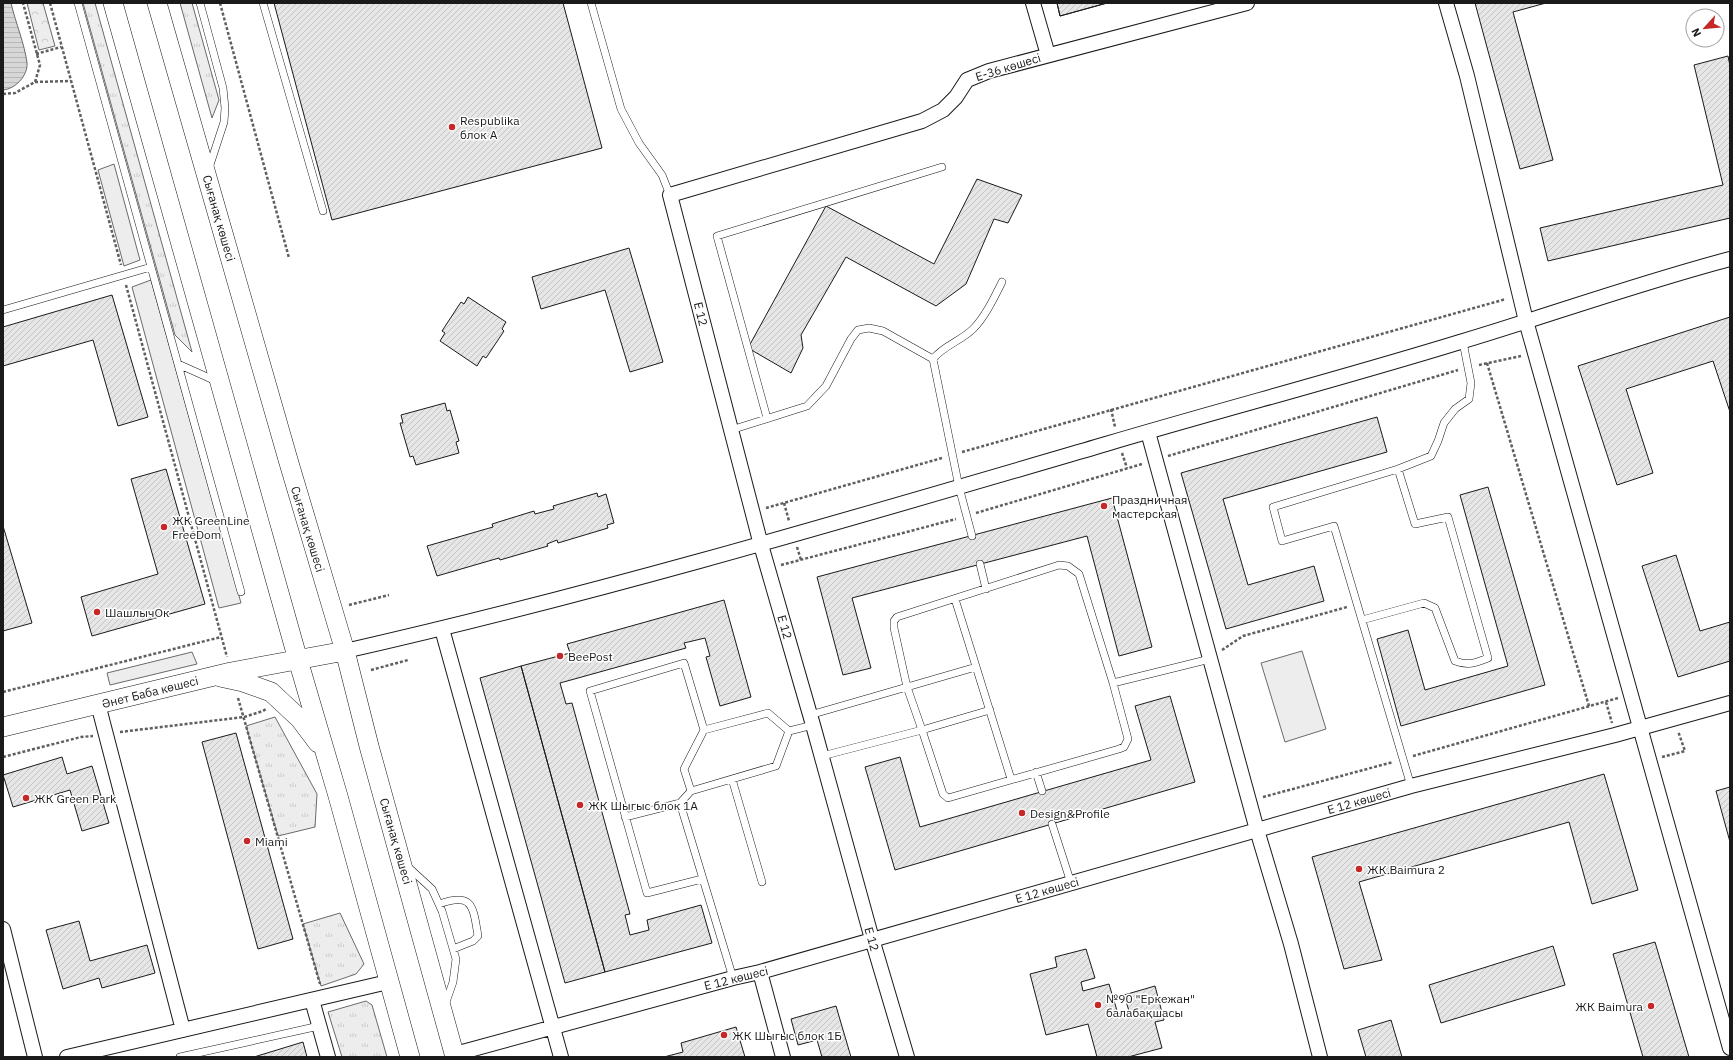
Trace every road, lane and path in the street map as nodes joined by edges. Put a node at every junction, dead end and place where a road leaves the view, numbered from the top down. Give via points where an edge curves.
1 (23, 3) edge
2 (50, 3) edge
3 (78, 3) edge
4 (113, 3) edge
5 (157, 3) edge
6 (200, 3) edge
7 (220, 3) edge
8 (263, 3) edge
9 (591, 3) edge
10 (1033, 3) edge
11 (1247, 3) edge
12 (1446, 3) edge
13 (61, 46) junction
14 (36, 54) junction
15 (1048, 55) junction
16 (71, 81) junction
17 (35, 82) junction
18 (3, 94) edge
19 (942, 167) dead end
20 (207, 176) junction
21 (670, 195) junction
22 (323, 211) dead end
23 (288, 258) dead end
24 (1730, 259) edge
25 (151, 267) junction
26 (123, 275) junction
27 (1002, 282) dead end
28 (1520, 295) junction
29 (3, 310) edge
30 (1526, 321) junction
31 (1463, 342) junction
32 (933, 359) junction
33 (1487, 363) dead end
34 (178, 364) junction
35 (221, 384) junction
36 (767, 418) junction
37 (731, 430) junction
38 (1148, 432) junction
39 (953, 455) junction
40 (1398, 469) junction
41 (959, 487) junction
42 (752, 512) junction
43 (972, 536) dead end
44 (761, 545) junction
45 (980, 564) dead end
46 (986, 589) junction
47 (240, 592) dead end
48 (389, 594) dead end
49 (955, 599) junction
50 (1357, 604) junction
51 (348, 605) dead end
52 (1362, 620) junction
53 (442, 629) junction
54 (221, 637) junction
55 (345, 651) junction
56 (1210, 659) junction
57 (298, 660) junction
58 (408, 660) dead end
59 (976, 667) junction
60 (371, 670) dead end
61 (226, 676) junction
62 (1113, 683) junction
63 (907, 687) junction
64 (3, 692) edge
65 (1631, 694) junction
66 (1606, 702) junction
67 (1730, 703) edge
68 (98, 704) junction
69 (1589, 706) junction
70 (267, 707) dead end
71 (990, 710) junction
72 (244, 717) junction
73 (1674, 719) junction
74 (812, 720) junction
75 (3, 727) edge
76 (1641, 728) junction
77 (704, 730) junction
78 (922, 730) junction
79 (789, 731) junction
80 (106, 734) junction
81 (1615, 735) junction
82 (326, 754) junction
83 (822, 756) junction
84 (3, 757) edge
85 (1402, 759) junction
86 (1649, 760) junction
87 (1036, 772) junction
88 (732, 779) junction
89 (1011, 780) junction
90 (1411, 786) junction
91 (691, 791) junction
92 (1042, 792) dead end
93 (1249, 801) junction
94 (680, 803) junction
95 (625, 817) junction
96 (1052, 824) dead end
97 (1257, 830) junction
98 (401, 861) junction
99 (702, 879) junction
100 (762, 882) dead end
101 (1071, 884) junction
102 (439, 904) junction
103 (3, 929) edge
104 (872, 939) junction
105 (453, 949) junction
106 (6, 951) edge
107 (760, 972) junction
108 (733, 978) junction
109 (388, 982) junction
110 (318, 998) junction
111 (443, 1010) junction
112 (319, 1026) junction
113 (553, 1027) junction
114 (183, 1030) junction
115 (1730, 1048) edge
116 (455, 1056) edge
117 (35, 1057) edge
118 (67, 1057) edge
119 (180, 1057) edge
120 (328, 1057) edge
121 (410, 1057) edge
122 (561, 1057) edge
123 (783, 1057) edge
124 (907, 1057) edge
125 (1320, 1057) edge

1 - 14 path
2 - 13 path
3 - 25 lane
4 - 35 main road
5 - 20 main road, Сығанақ көшесі
6 - 20 lane via 223,88 225,108 224,122
7 - 23 path
8 - 22 lane
9 - 21 lane via 622,110 639,142 662,175
10 - 15 street
11 - 15 street, Е-36 көшесі
12 - 28 street via 1467,76
13 - 14 path
13 - 16 path
14 - 17 path via 40,65
15 - 21 street, Е-36 көшесі via 989,71 967,80 956,97 943,110 922,121
16 - 17 path
16 - 26 path
17 - 18 path via 15,93
19 - 36 lane via 717,236
20 - 55 main road, Сығанақ көшесі
21 - 37 street, E 12
24 - 30 street
25 - 26 lane
25 - 34 lane
26 - 29 lane
26 - 54 path
27 - 32 lane via 989,307 972,330 939,352
28 - 30 street
28 - 39 path
30 - 31 street
30 - 65 street
31 - 38 street
31 - 40 lane via 1471,383 1469,399 1455,409 1444,423 1431,456
32 - 36 lane via 883,331 869,328 858,330 826,386 817,396 806,406
32 - 39 lane
33 - 69 path
34 - 35 lane
34 - 47 lane
35 - 57 main road
36 - 37 lane
37 - 42 street, E 12
38 - 41 street
38 - 56 street
39 - 41 lane
39 - 42 path
40 - 50 lane via 1273,506 1282,541 1334,526
40 - 52 lane via 1415,524 1448,517 1488,658 1471,664 1454,661 1435,608 1424,603
41 - 43 lane
41 - 44 street
42 - 44 street, E 12
44 - 53 street
44 - 74 street, E 12
45 - 46 lane
46 - 49 lane
46 - 62 lane via 1060,565 1073,569 1079,574
48 - 51 path
49 - 59 lane
49 - 63 lane via 897,617 894,621
50 - 52 lane
50 - 56 path via 1243,636
52 - 85 lane
53 - 55 street
53 - 113 street
54 - 61 path
54 - 64 path
55 - 57 main road, Әнет Баба көшесі
55 - 98 main road, Сығанақ көшесі
56 - 62 lane
56 - 93 street
57 - 61 main road, Әнет Баба көшесі
57 - 82 main road
58 - 60 path
59 - 63 lane
59 - 71 lane
61 - 68 main road, Әнет Баба көшесі
61 - 72 path
61 - 82 main road via 271,692 300,719
62 - 87 lane via 1128,739 1124,747
63 - 74 lane
63 - 78 lane
65 - 66 path
65 - 76 street
66 - 69 path
66 - 81 path
67 - 73 street, Е 12 көшесі
68 - 75 main road, Әнет Баба көшесі
68 - 80 street
69 - 85 path
70 - 72 path via 263,711
71 - 78 lane
71 - 89 lane
72 - 80 path
72 - 110 path
73 - 76 street, Е 12 көшесі
73 - 86 path via 1684,751
74 - 79 lane
74 - 83 street, E 12
76 - 81 street, Е 12 көшесі
76 - 86 street
77 - 79 lane via 768,713
77 - 91 lane via 684,769
77 - 95 lane via 684,663 590,691
78 - 83 lane
78 - 89 lane via 943,794 948,798
79 - 88 lane via 776,766
80 - 84 path via 81,737
80 - 114 street
81 - 90 street, Е 12 көшесі
82 - 109 main road
83 - 104 street, E 12
85 - 90 lane
85 - 93 path
86 - 115 street
87 - 89 lane
87 - 92 lane
88 - 91 lane
88 - 100 lane
90 - 97 street, Е 12 көшесі
91 - 94 lane
93 - 97 street
94 - 95 lane
94 - 99 lane
95 - 99 lane via 647,893
96 - 101 lane
97 - 101 street, Е 12 көшесі
97 - 125 street
98 - 102 lane via 432,889
98 - 111 main road, Сығанақ көшесі
99 - 108 lane
101 - 104 street, Е 12 көшесі
102 - 105 lane
102 - 105 lane via 463,899 469,902 473,910 478,936 473,941
103 - 106 street
104 - 107 street, Е 12 көшесі
104 - 124 street, E 12
105 - 111 lane via 456,959 453,982
106 - 117 street
107 - 108 street, Е 12 көшесі
107 - 123 street
108 - 113 street, Е 12 көшесі
109 - 110 street
109 - 121 main road
110 - 112 street
110 - 114 street
111 - 116 main road, Сығанақ көшесі
112 - 119 lane
112 - 120 street
113 - 116 street, Е 12 көшесі
113 - 122 street
114 - 118 street

